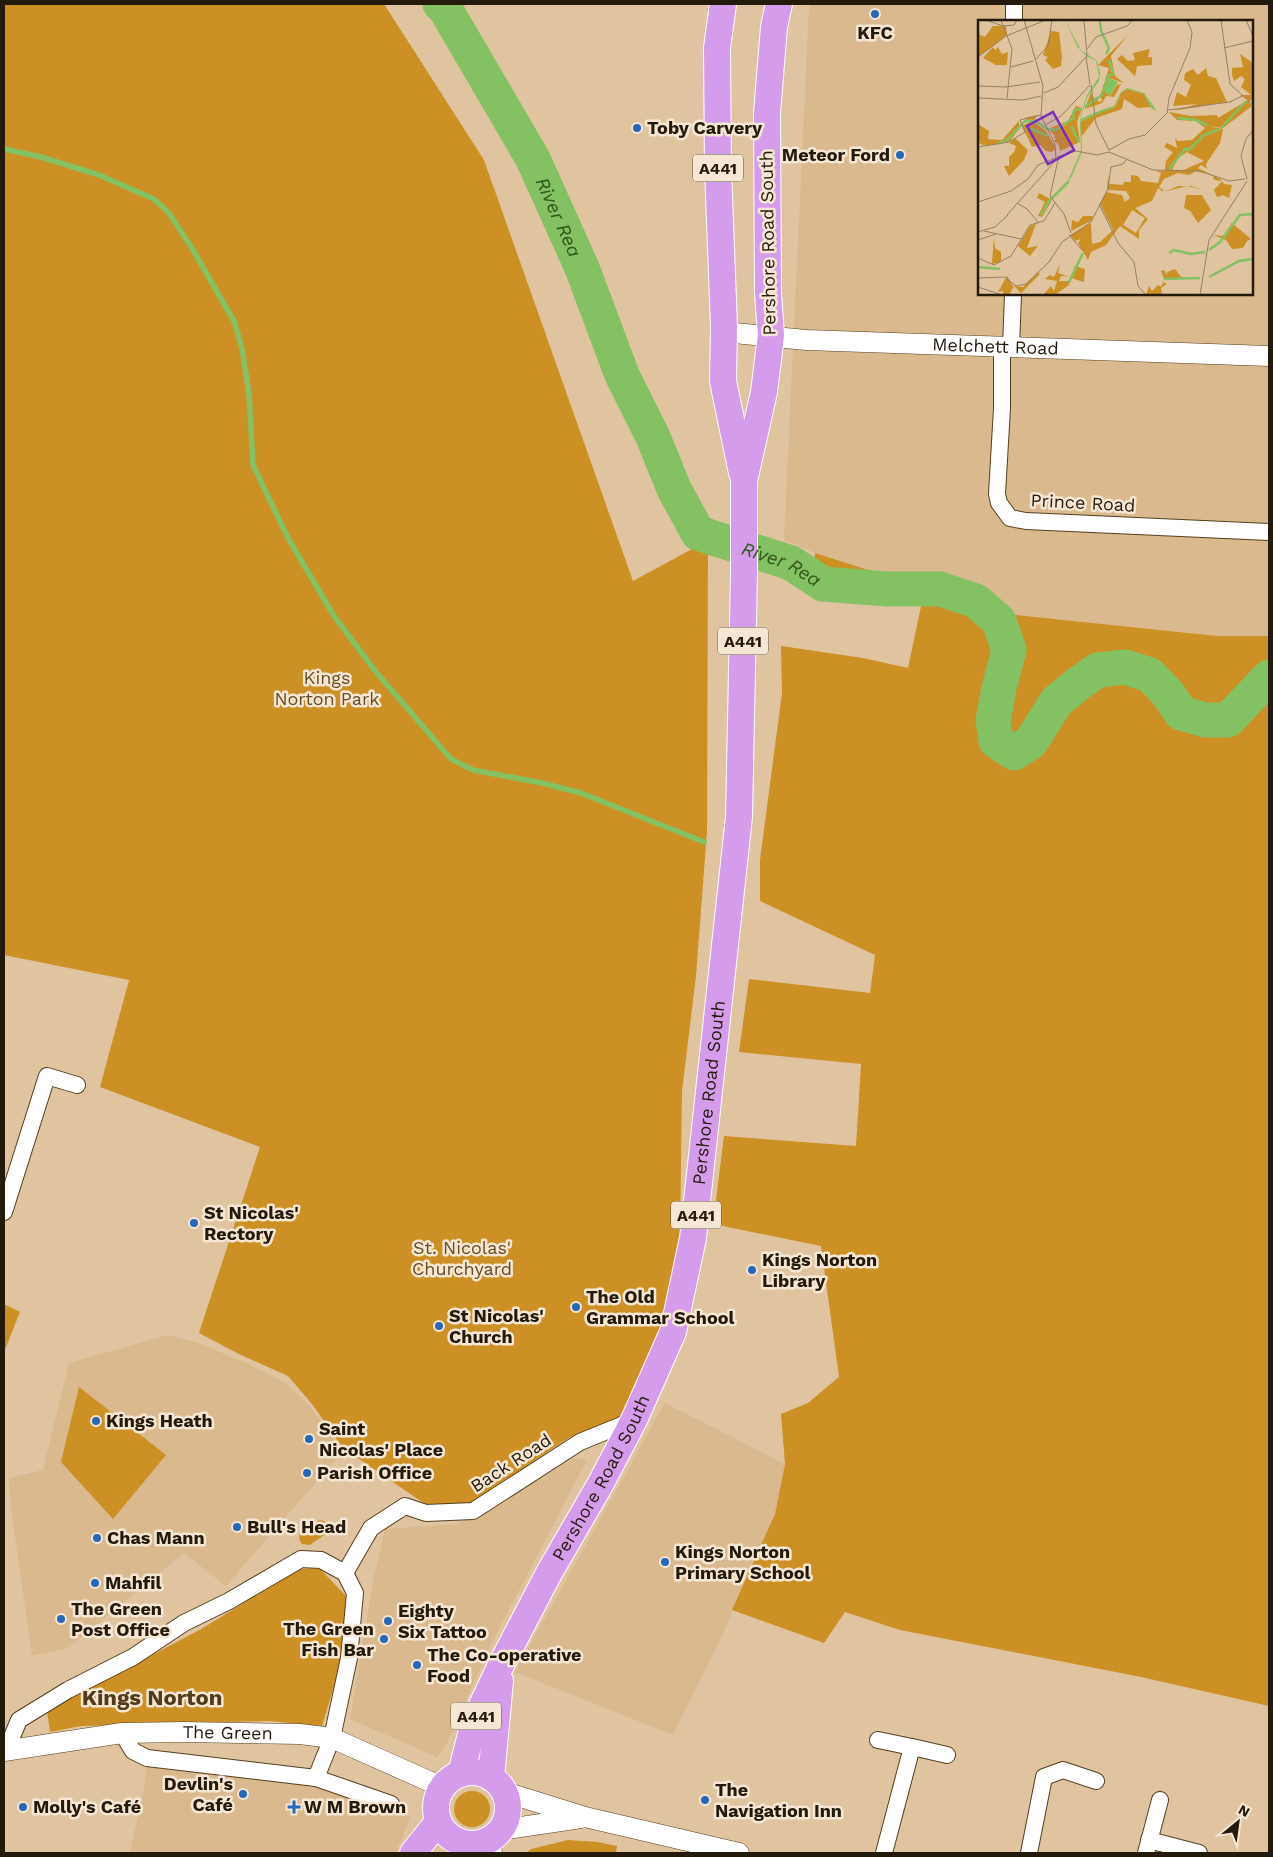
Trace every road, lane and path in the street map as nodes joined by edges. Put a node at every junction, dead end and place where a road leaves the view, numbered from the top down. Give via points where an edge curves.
1 (723, 4) edge
2 (778, 4) edge
3 (1014, 4) edge
4 (1014, 20) edge
5 (1013, 295) edge
6 (724, 332) junction
7 (771, 336) junction
8 (1007, 346) junction
9 (1269, 356) edge
10 (744, 481) junction
11 (1269, 532) edge
12 (77, 1085) dead end
13 (4, 1212) edge
14 (634, 1420) junction
15 (345, 1573) junction
16 (502, 1663) junction
17 (122, 1733) junction
18 (332, 1738) junction
19 (878, 1740) dead end
20 (912, 1747) junction
21 (5, 1751) edge
22 (948, 1755) dead end
23 (316, 1778) junction
24 (452, 1780) junction
25 (1096, 1782) dead end
26 (498, 1785) junction
27 (1160, 1800) dead end
28 (391, 1804) dead end
29 (585, 1817) junction
30 (438, 1822) junction
31 (494, 1841) edge
32 (1147, 1846) edge
33 (454, 1848) edge
34 (412, 1853) edge
35 (739, 1853) edge
36 (884, 1853) edge
37 (1028, 1853) edge
38 (1199, 1853) edge

1 - 6 highway, Pershore Road South / A441 via 717,58
2 - 7 highway, Pershore Road South / A441 via 767,113
3 - 4 street
5 - 8 street
6 - 7 street, Melchett Road
6 - 10 highway, Pershore Road South / A441 via 723,380
7 - 8 street, Melchett Road via 806,340
7 - 10 highway, Pershore Road South / A441 via 764,392
8 - 9 street, Melchett Road
8 - 11 street, Prince Road via 997,494 999,503 1010,518
10 - 14 highway, Pershore Road South / A441 via 739,817 694,1238 673,1332
12 - 13 street via 47,1076
14 - 15 street, Back Road via 580,1442 473,1511 426,1513 405,1506 371,1528
14 - 16 highway, Pershore Road South / A441
15 - 18 street via 355,1593 349,1658
15 - 21 street via 321,1560 301,1560 281,1570 19,1720
16 - 24 highway, Pershore Road South / A441 via 474,1722
16 - 26 highway, Pershore Road South / A441
17 - 18 street, The Green via 263,1732
17 - 21 street, The Green
17 - 23 street via 133,1751 147,1758
18 - 23 street
18 - 24 street, The Green
19 - 20 street
20 - 22 street
20 - 36 street
23 - 28 street
24 - 26 highway via 471,1772 482,1773
24 - 30 highway via 437,1798
25 - 37 street via 1063,1770 1044,1778
26 - 29 street
26 - 31 highway via 508,1802 508,1812
27 - 32 street
29 - 31 street
29 - 35 street
30 - 33 highway via 453,1839
30 - 34 highway
31 - 33 highway
32 - 38 street

